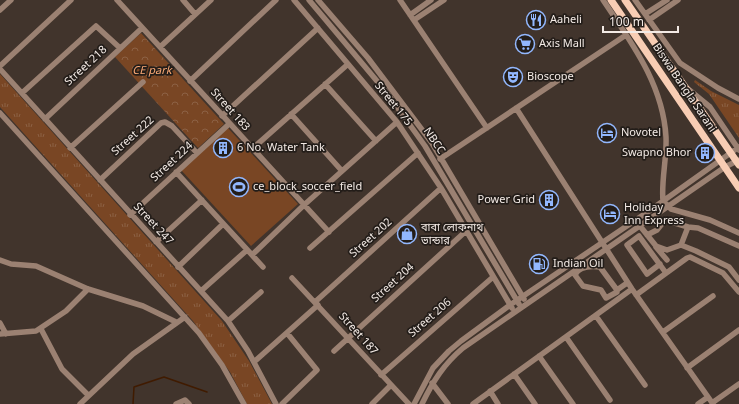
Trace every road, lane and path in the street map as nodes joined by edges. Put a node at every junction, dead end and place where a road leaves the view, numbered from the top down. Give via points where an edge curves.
1 (11, 0) edge
2 (71, 0) edge
3 (117, 0) edge
4 (183, 0) edge
5 (211, 0) edge
6 (276, 0) edge
7 (294, 0) edge
8 (310, 0) edge
9 (318, 0) edge
10 (400, 0) edge
11 (431, 0) edge
12 (444, 0) edge
13 (603, 0) edge
14 (611, 0) edge
15 (625, 0) edge
16 (635, 0) edge
17 (667, 0) edge
18 (678, 0) edge
19 (0, 10) edge
20 (195, 14) junction
21 (645, 14) junction
22 (410, 15) junction
23 (414, 20) junction
24 (649, 20) junction
25 (142, 28) junction
26 (318, 28) junction
27 (626, 35) junction
28 (160, 47) junction
29 (120, 48) junction
30 (347, 64) junction
31 (0, 68) edge
32 (190, 81) junction
33 (143, 82) dead end
34 (325, 84) junction
35 (687, 89) junction
36 (22, 93) junction
37 (739, 99) edge
38 (516, 108) junction
39 (0, 113) edge
40 (291, 114) junction
41 (222, 116) junction
42 (45, 119) junction
43 (397, 122) junction
44 (229, 124) junction
45 (487, 128) junction
46 (376, 141) junction
47 (70, 148) junction
48 (738, 148) edge
49 (252, 149) junction
50 (730, 152) junction
51 (197, 153) junction
52 (418, 153) junction
53 (442, 157) junction
54 (720, 160) junction
55 (435, 161) junction
56 (738, 162) edge
57 (725, 167) junction
58 (342, 171) junction
59 (176, 172) junction
60 (100, 180) junction
61 (440, 188) junction
62 (739, 188) edge
63 (202, 200) junction
64 (663, 201) junction
65 (304, 205) junction
66 (667, 207) junction
67 (130, 214) junction
68 (223, 224) junction
69 (640, 226) junction
70 (688, 227) junction
71 (466, 231) junction
72 (632, 231) junction
73 (329, 232) junction
74 (739, 233) edge
75 (647, 235) junction
76 (624, 236) junction
77 (636, 238) junction
78 (156, 242) junction
79 (602, 243) junction
80 (629, 244) junction
81 (656, 246) junction
82 (681, 246) junction
83 (739, 246) edge
84 (310, 248) dead end
85 (606, 248) junction
86 (247, 250) junction
87 (252, 255) junction
88 (0, 260) edge
89 (667, 260) dead end
90 (660, 264) junction
91 (178, 267) junction
92 (263, 267) dead end
93 (666, 273) junction
94 (493, 277) junction
95 (292, 278) dead end
96 (739, 280) edge
97 (627, 282) junction
98 (88, 289) junction
99 (632, 289) junction
100 (617, 290) junction
101 (201, 291) junction
102 (261, 292) dead end
103 (739, 292) edge
104 (636, 295) junction
105 (713, 296) dead end
106 (523, 297) junction
107 (517, 301) junction
108 (527, 303) junction
109 (316, 304) junction
110 (510, 306) junction
111 (521, 307) junction
112 (514, 312) junction
113 (185, 316) junction
114 (596, 316) junction
115 (228, 321) junction
116 (176, 322) junction
117 (0, 323) edge
118 (41, 329) junction
119 (739, 330) edge
120 (663, 332) junction
121 (287, 333) junction
122 (3, 334) edge
123 (566, 337) junction
124 (348, 338) junction
125 (334, 351) dead end
126 (539, 356) junction
127 (254, 362) junction
128 (687, 368) junction
129 (514, 374) junction
130 (381, 375) junction
131 (432, 383) junction
132 (739, 384) edge
133 (391, 385) junction
134 (645, 385) dead end
135 (490, 391) junction
136 (88, 395) junction
137 (708, 397) junction
138 (610, 400) dead end
139 (80, 404) edge
140 (176, 404) edge
141 (189, 404) edge
142 (244, 404) edge
143 (276, 404) edge
144 (282, 404) edge
145 (372, 404) edge
146 (409, 404) edge
147 (414, 404) edge
148 (422, 404) edge
149 (448, 404) edge
150 (473, 404) edge
151 (498, 404) edge
152 (535, 404) edge
153 (573, 404) edge
154 (698, 404) edge
155 (713, 404) edge

1 - 19 street
2 - 31 street
3 - 25 street, Street 183
4 - 20 street
5 - 20 street
6 - 32 street
7 - 26 street, Street 175
8 - 55 street, NBCC via 386,93
9 - 53 street via 368,58
10 - 22 street
11 - 22 street
12 - 23 street
13 - 27 street
14 - 54 main road, Biswa Bangla Sarani
15 - 35 main road, Biswa Bangla Sarani
16 - 21 street
17 - 21 street
18 - 24 street
20 - 28 street
21 - 24 street
22 - 23 street
23 - 45 street
24 - 37 street via 682,65
25 - 28 street, Street 183
25 - 29 street, Street 218
26 - 30 street, Street 175
26 - 41 street
27 - 38 street
27 - 64 street via 651,78 663,113 666,149
28 - 32 street, Street 183
29 - 36 street via 96,26
29 - 42 street, Street 218
30 - 34 street
30 - 43 street, Street 175
31 - 36 street, Street 247
32 - 41 street, Street 183
33 - 47 street
34 - 40 street
34 - 46 street
35 - 48 street via 710,106
35 - 50 main road, Biswa Bangla Sarani
36 - 42 street, Street 247
38 - 45 street
38 - 79 street
39 - 113 street
40 - 49 street
40 - 58 street
41 - 44 street, Street 183
42 - 47 street, Street 247
43 - 46 street
43 - 52 street, Street 175
44 - 49 street, Street 183
44 - 51 street, Street 224
45 - 53 street
46 - 58 street
47 - 60 street, Street 247
48 - 50 street
49 - 65 street, Street 183
50 - 54 street
50 - 56 main road, Biswa Bangla Sarani
51 - 59 street, Street 224
51 - 60 street, Street 222 via 172,126 165,122 161,123
52 - 61 street, Street 175
52 - 73 street
53 - 55 street
53 - 106 street
54 - 57 main road, Biswa Bangla Sarani
54 - 64 street
55 - 107 street, NBCC
56 - 57 street
57 - 62 main road, Biswa Bangla Sarani
57 - 66 street
58 - 65 street
59 - 63 street
59 - 67 street, Street 224
60 - 67 street, Street 247
61 - 71 street, Street 175
61 - 109 street, Street 202
63 - 68 street
63 - 78 street
64 - 66 street
64 - 79 street
65 - 73 street, Street 183
65 - 87 street
66 - 69 street
66 - 74 street via 710,220
67 - 78 street, Street 247
68 - 86 street
68 - 91 street
69 - 72 street
69 - 75 street
70 - 75 street via 665,220 657,230
70 - 82 street
70 - 83 street via 698,228
71 - 94 street, Street 175
71 - 124 street, Street 204
72 - 76 street
72 - 77 street
73 - 84 street
75 - 81 street
76 - 80 street
76 - 85 street
77 - 80 street
77 - 90 street via 639,236
78 - 91 street, Street 247
79 - 85 street
79 - 106 street
80 - 90 street via 627,245 647,274
81 - 82 street via 667,250
81 - 89 street
82 - 96 street via 729,268
85 - 97 street
85 - 108 street
86 - 87 street
86 - 101 street
87 - 92 street
88 - 98 street via 11,264 36,266
90 - 93 street
91 - 101 street, Street 247
93 - 103 street via 690,257 724,273
93 - 104 street
94 - 110 street, Street 175
94 - 130 street, Street 206
95 - 109 street, Street 187
97 - 99 street
97 - 100 street
98 - 116 street via 143,306
98 - 118 street via 66,311
99 - 104 street
99 - 114 street
100 - 100 street via 600,267 581,268 575,275 583,286 601,290 606,298
101 - 115 street, Street 247
102 - 115 street
104 - 120 street
105 - 120 street
106 - 107 street
106 - 108 street
107 - 110 street
107 - 111 street, NBCC
108 - 111 street
109 - 121 street, Street 202
109 - 124 street, Street 187
110 - 112 street, Street 175
110 - 147 street via 449,351 431,372
111 - 112 street
112 - 131 street via 456,354
113 - 116 street
113 - 142 street via 222,365
114 - 123 street
114 - 134 street
115 - 127 street, Street 247
116 - 136 street via 133,354
117 - 122 street
118 - 122 street via 26,333
118 - 136 street via 62,369
119 - 128 street
120 - 128 street
121 - 127 street, Street 202
121 - 144 street via 317,370
123 - 126 street
123 - 138 street
124 - 125 street, Street 204
124 - 130 street, Street 187
126 - 129 street
126 - 153 street
127 - 143 street, Street 247
128 - 137 street
129 - 135 street
129 - 152 street
130 - 133 street, Street 187
131 - 148 street
131 - 149 street
132 - 155 street
133 - 145 street
133 - 146 street, Street 187
135 - 150 street
135 - 151 street
136 - 139 street
137 - 154 street
137 - 155 street
140 - 141 street via 186,400

